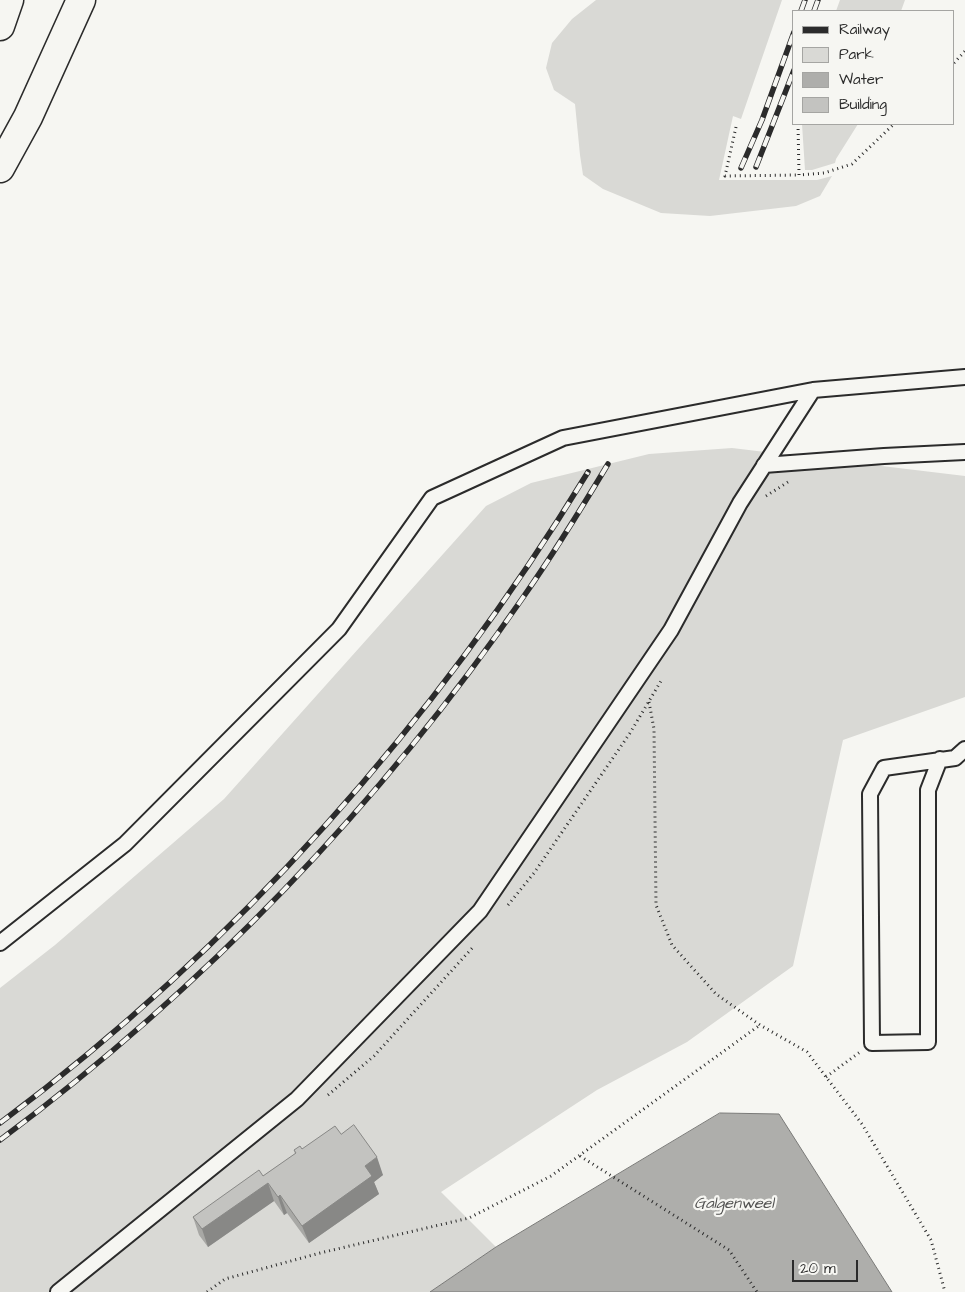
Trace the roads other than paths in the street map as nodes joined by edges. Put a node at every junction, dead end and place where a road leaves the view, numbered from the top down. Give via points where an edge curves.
1 (9, 0) edge
2 (81, 0) edge
3 (0, 26) edge
4 (0, 168) edge
5 (965, 377) edge
6 (812, 390) junction
7 (965, 452) edge
8 (764, 465) junction
9 (965, 749) edge
10 (940, 759) junction
11 (0, 943) edge
12 (58, 1292) edge

1 - 3 highway
2 - 4 highway via 28,117
5 - 6 lane
6 - 8 lane
6 - 11 lane via 563,438 432,498 339,629 125,844
7 - 8 lane
8 - 12 lane via 671,630 480,911 297,1099
9 - 10 lane via 955,758
10 - 10 lane via 884,768 870,794 872,1043 928,1042 928,790

